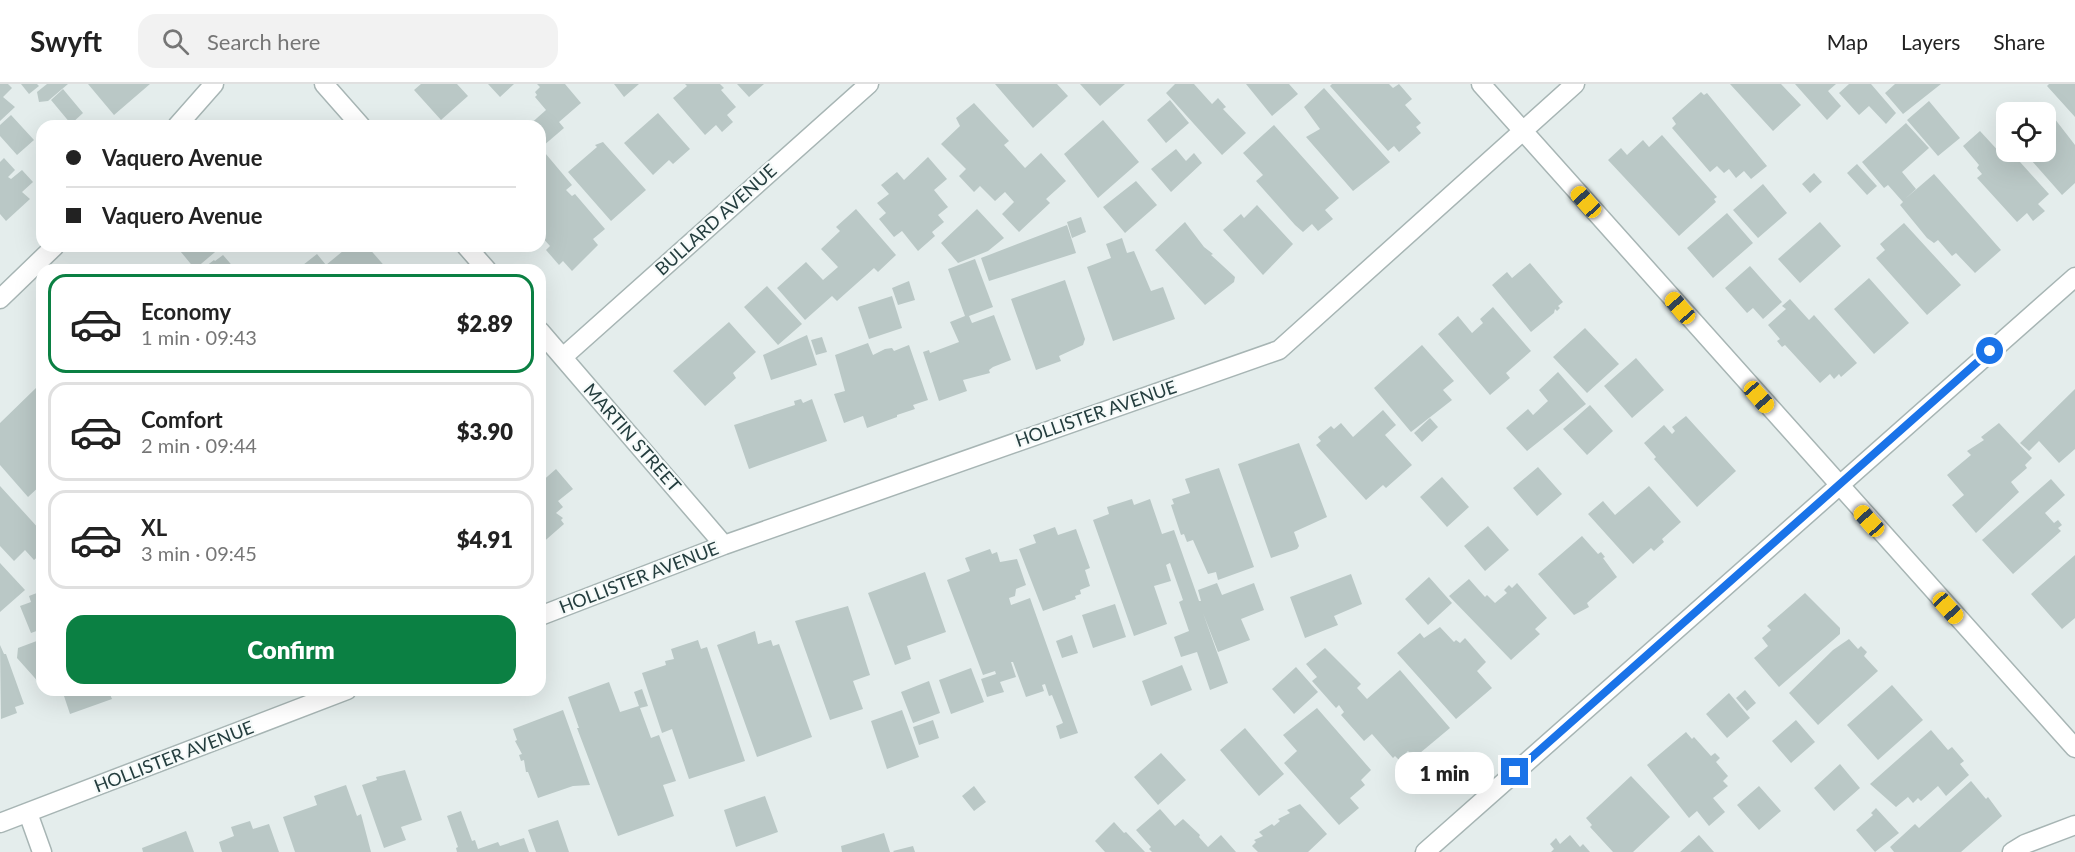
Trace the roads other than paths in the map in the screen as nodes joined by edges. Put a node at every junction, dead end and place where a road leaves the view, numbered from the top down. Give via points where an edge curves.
1 (214, 84) edge
2 (324, 84) edge
3 (869, 84) edge
4 (1481, 84) edge
5 (1575, 84) edge
6 (182, 120) edge
7 (355, 120) edge
8 (1522, 131) junction
9 (49, 252) edge
10 (471, 252) edge
11 (36, 264) edge
12 (36, 264) edge
13 (482, 264) edge
14 (2075, 277) edge
15 (0, 299) edge
16 (546, 338) edge
17 (563, 357) junction
18 (1837, 486) junction
19 (724, 545) junction
20 (546, 614) edge
21 (331, 696) edge
22 (2075, 748) edge
23 (28, 813) junction
24 (0, 823) edge
25 (2075, 825) edge
26 (42, 852) edge
27 (1425, 852) edge
28 (2012, 852) edge

1 - 6 street
2 - 7 street
3 - 17 street, BULLARD AVENUE
4 - 8 street
5 - 8 street, HOLLISTER AVENUE
8 - 18 street
8 - 19 street, HOLLISTER AVENUE via 1279,350
9 - 11 street
10 - 13 street
12 - 15 street
14 - 18 street
16 - 17 street, MARTIN STREET
17 - 19 street, MARTIN STREET
18 - 22 street
18 - 27 street
19 - 20 street, HOLLISTER AVENUE
21 - 23 street, HOLLISTER AVENUE
23 - 24 street, HOLLISTER AVENUE
23 - 26 street
25 - 28 street

